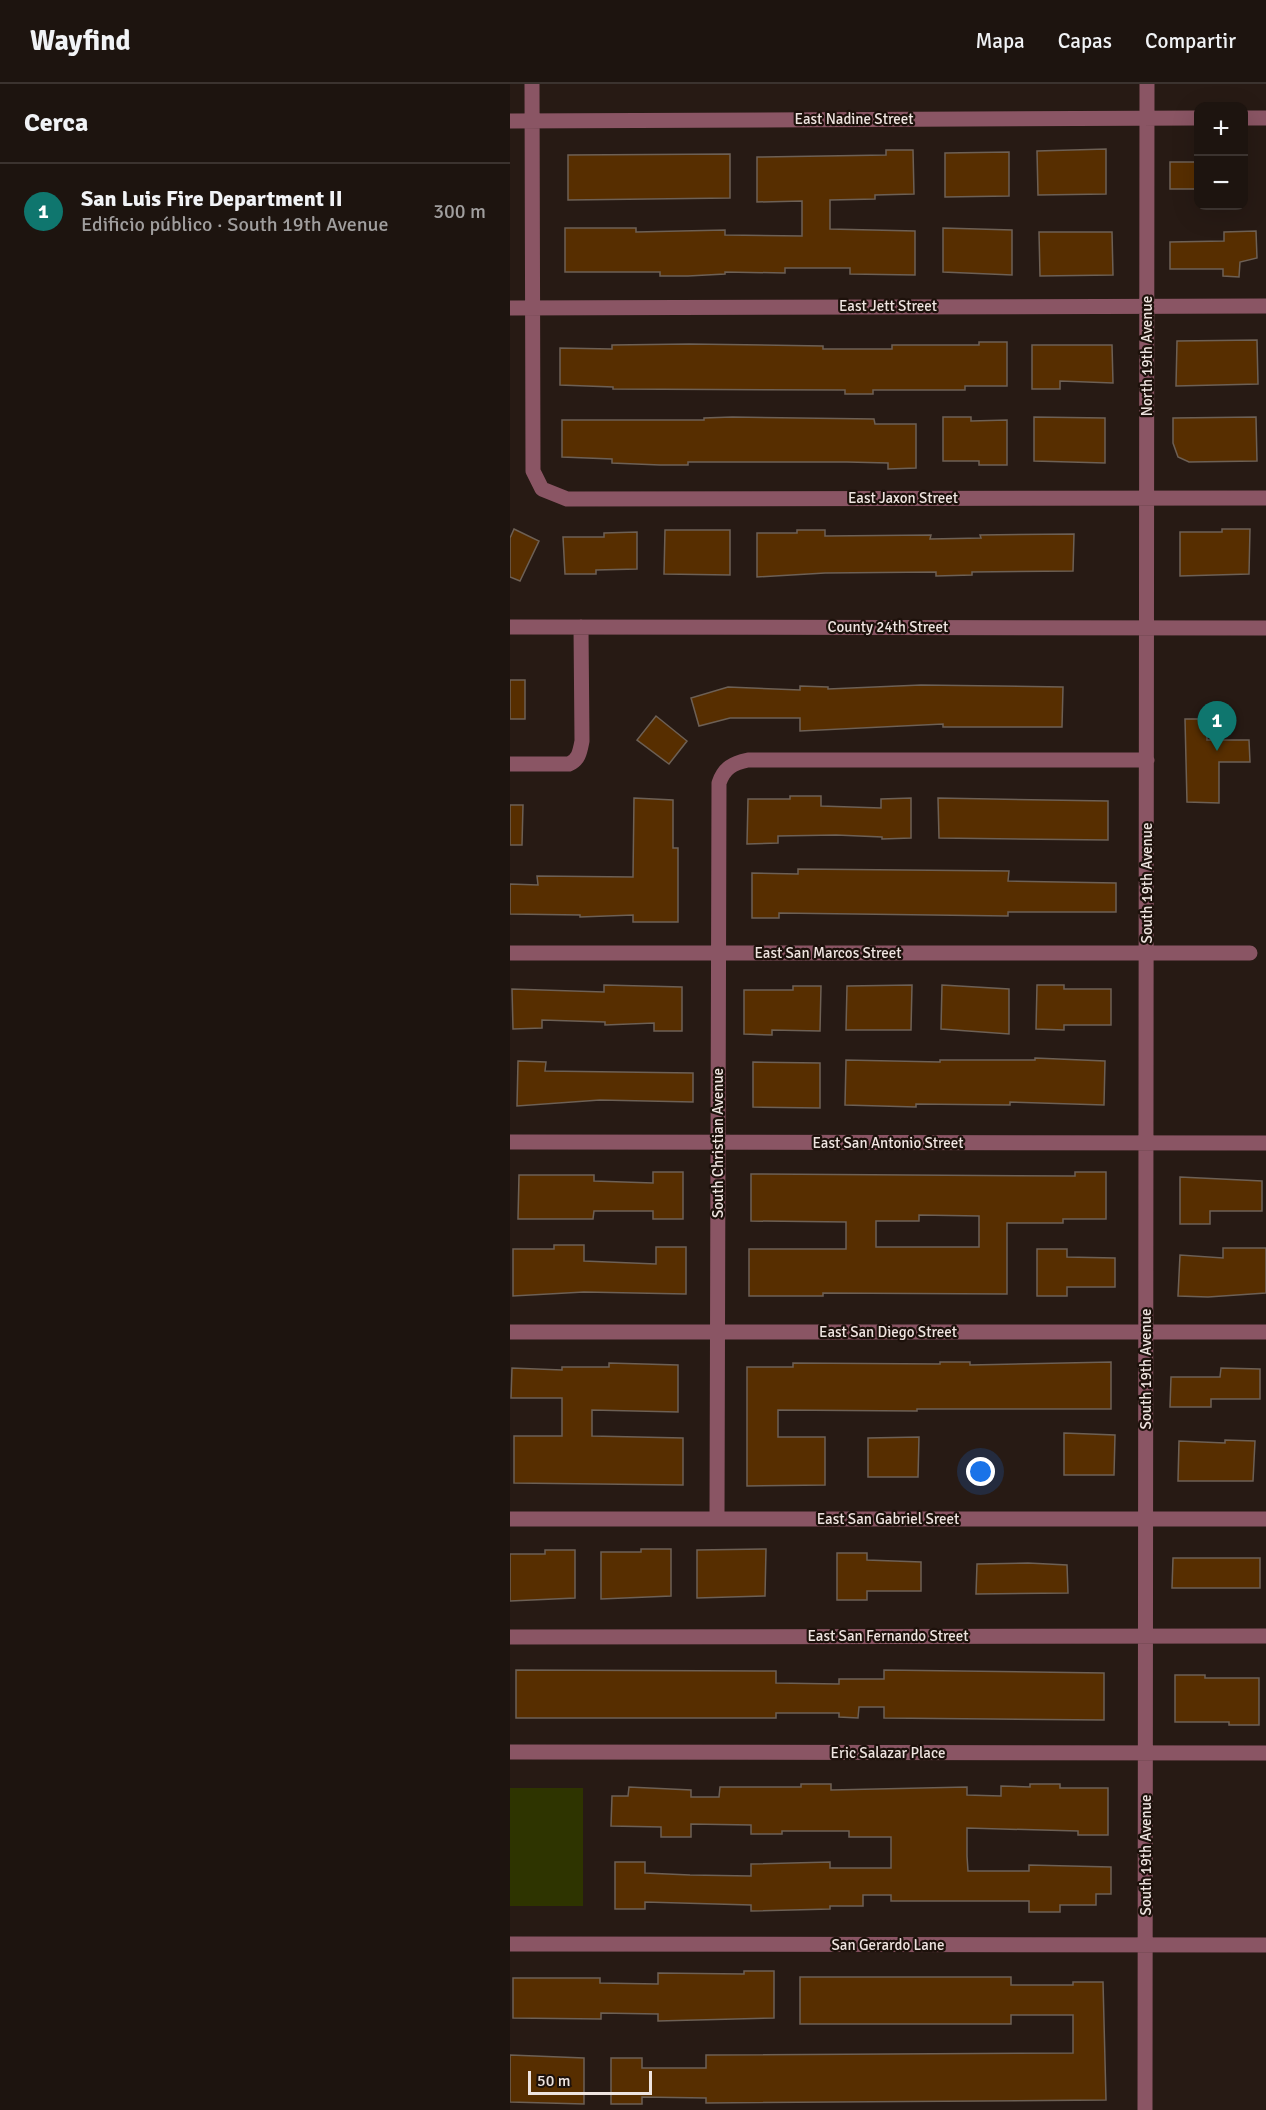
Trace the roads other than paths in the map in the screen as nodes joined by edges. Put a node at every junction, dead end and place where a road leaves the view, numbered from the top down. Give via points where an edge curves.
1 (532, 84) edge
2 (1147, 84) edge
3 (1147, 118) junction
4 (1194, 118) edge
5 (1248, 118) edge
6 (1266, 118) edge
7 (532, 120) junction
8 (510, 121) edge
9 (1147, 306) junction
10 (1266, 306) edge
11 (510, 308) edge
12 (532, 308) junction
13 (1147, 498) junction
14 (1266, 498) edge
15 (510, 627) edge
16 (581, 627) junction
17 (1147, 627) junction
18 (1266, 628) edge
19 (1147, 760) junction
20 (510, 764) edge
21 (718, 952) junction
22 (510, 953) edge
23 (1147, 953) junction
24 (1250, 953) dead end
25 (510, 1142) edge
26 (718, 1142) junction
27 (1146, 1143) junction
28 (1266, 1143) edge
29 (510, 1332) edge
30 (718, 1332) junction
31 (1146, 1332) junction
32 (1266, 1332) edge
33 (510, 1519) edge
34 (1146, 1519) junction
35 (1266, 1519) edge
36 (717, 1520) junction
37 (1146, 1636) junction
38 (1266, 1636) edge
39 (510, 1637) edge
40 (510, 1752) edge
41 (1146, 1753) junction
42 (1266, 1753) edge
43 (510, 1944) edge
44 (1146, 1945) junction
45 (1266, 1945) edge
46 (1146, 2110) edge

1 - 7 street
2 - 3 street, North 19th Avenue
3 - 4 street, East Nadine Street
3 - 7 street, East Nadine Street
3 - 9 street, North 19th Avenue
5 - 6 street
7 - 8 street, East Nadine Street
7 - 12 street
9 - 10 street, East Jett Street
9 - 12 street, East Jett Street
9 - 13 street, North 19th Avenue
11 - 12 street, East Jett Street
12 - 13 street, East Jaxon Street via 533,471 542,489 567,499
13 - 14 street, East Jaxon Street
13 - 17 street, North 19th Avenue
15 - 16 street, County 24th Street
16 - 17 street, County 24th Street
16 - 20 street via 582,741 575,762
17 - 18 street, County 24th Street
17 - 19 street, South 19th Avenue
19 - 21 street, South Christian Avenue via 736,762 726,769 718,783
19 - 23 street, South 19th Avenue
21 - 22 street, East San Marcos Street
21 - 23 street, East San Marcos Street
21 - 26 street, South Christian Avenue
23 - 24 street, East San Marcos Street
23 - 27 street, South 19th Avenue
25 - 26 street, East San Antonio Street
26 - 27 street, East San Antonio Street
26 - 30 street, South Christian Avenue
27 - 28 street, East San Antonio Street
27 - 31 street, South 19th Avenue
29 - 30 street, East San Diego Street
30 - 31 street, East San Diego Street
30 - 36 street, South Christian Avenue
31 - 32 street, East San Diego Street
31 - 34 street, South 19th Avenue
33 - 36 street, East San Gabriel Sreet
34 - 35 street, East San Gabriel Sreet
34 - 36 street, East San Gabriel Sreet
34 - 37 street, South 19th Avenue
37 - 38 street, East San Fernando Street
37 - 39 street, East San Fernando Street
37 - 41 street, South 19th Avenue
40 - 41 street, Eric Salazar Place
41 - 42 street, Eric Salazar Place
41 - 44 street, South 19th Avenue
43 - 44 street, San Gerardo Lane
44 - 45 street, San Gerardo Lane
44 - 46 street, South 19th Avenue

